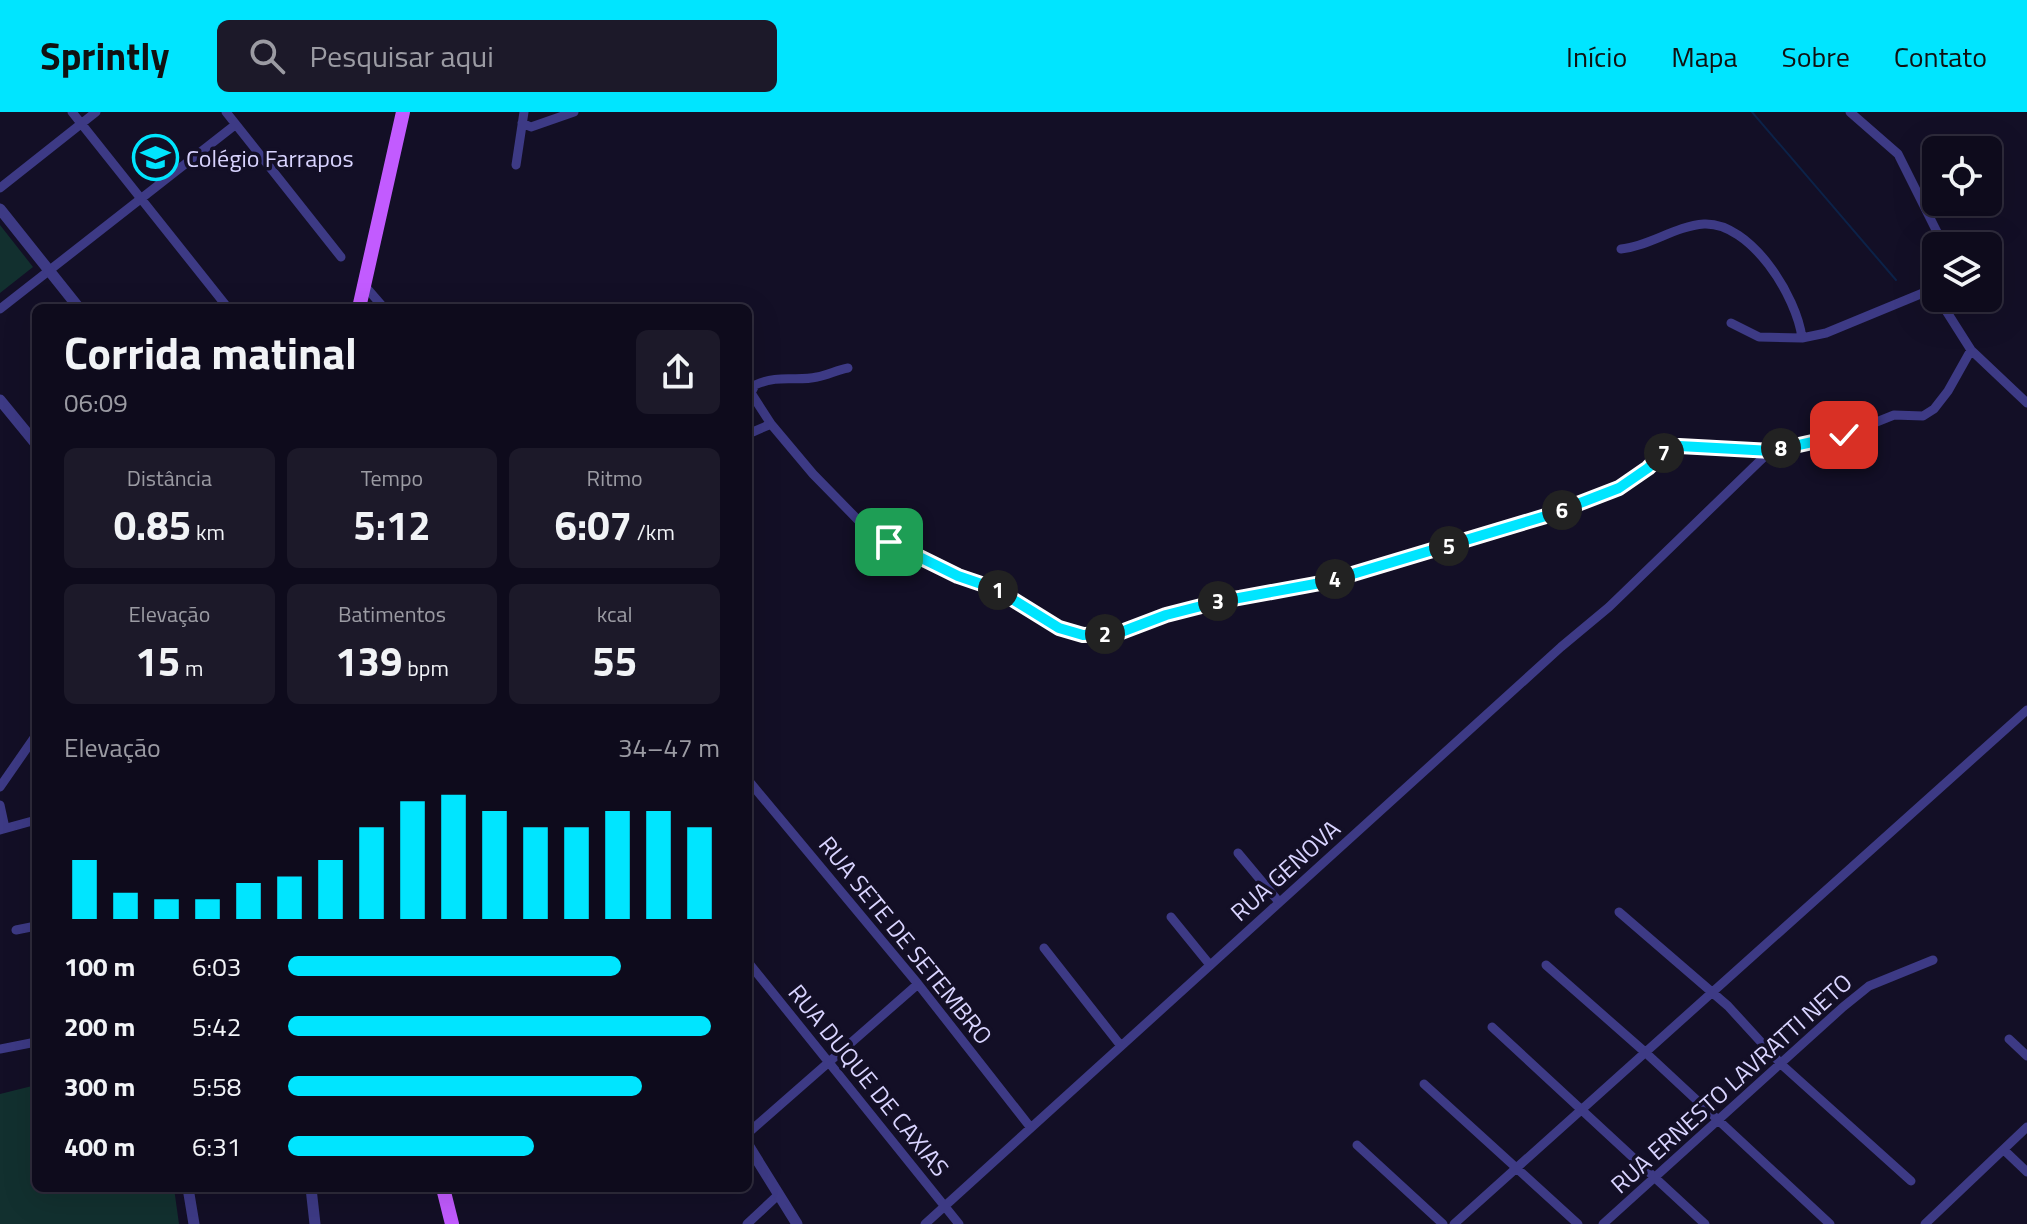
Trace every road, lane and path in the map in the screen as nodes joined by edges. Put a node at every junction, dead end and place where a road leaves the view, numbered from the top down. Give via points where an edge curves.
1 (72, 112) edge
2 (96, 112) edge
3 (226, 112) edge
4 (403, 112) edge
5 (524, 112) edge
6 (574, 112) edge
7 (1850, 112) edge
8 (522, 123) junction
9 (81, 124) junction
10 (235, 125) junction
11 (516, 165) dead end
12 (0, 188) edge
13 (142, 198) junction
14 (0, 209) edge
15 (1937, 232) edge
16 (1621, 249) dead end
17 (341, 257) dead end
18 (50, 271) junction
19 (364, 285) junction
20 (1922, 296) edge
21 (76, 304) edge
22 (225, 304) edge
23 (360, 304) edge
24 (379, 304) edge
25 (0, 309) edge
26 (1948, 312) edge
27 (1731, 323) dead end
28 (1802, 338) junction
29 (1971, 350) junction
30 (848, 368) dead end
31 (752, 391) edge
32 (752, 396) edge
33 (0, 400) edge
34 (2027, 403) edge
35 (771, 424) junction
36 (752, 432) edge
37 (32, 439) edge
38 (1772, 451) junction
39 (2027, 710) edge
40 (32, 742) edge
41 (752, 785) edge
42 (0, 787) edge
43 (0, 805) edge
44 (32, 821) edge
45 (2, 829) edge
46 (1238, 853) dead end
47 (1279, 902) junction
48 (1619, 912) dead end
49 (1171, 917) dead end
50 (32, 927) edge
51 (16, 930) dead end
52 (1044, 948) dead end
53 (1933, 960) dead end
54 (1210, 965) junction
55 (1546, 965) dead end
56 (752, 967) edge
57 (918, 984) junction
58 (1709, 993) junction
59 (1492, 1027) dead end
60 (2009, 1039) dead end
61 (32, 1043) edge
62 (1121, 1046) junction
63 (0, 1049) edge
64 (1646, 1053) junction
65 (2027, 1056) edge
66 (830, 1063) junction
67 (1782, 1065) junction
68 (1424, 1084) dead end
69 (1582, 1111) junction
70 (1719, 1120) junction
71 (2027, 1127) edge
72 (1031, 1128) junction
73 (752, 1130) edge
74 (1357, 1145) dead end
75 (2004, 1150) junction
76 (752, 1152) edge
77 (1518, 1167) junction
78 (2027, 1172) edge
79 (1653, 1178) junction
80 (1911, 1181) dead end
81 (189, 1192) edge
82 (311, 1192) edge
83 (444, 1192) edge
84 (778, 1195) junction
85 (945, 1206) junction
86 (194, 1224) edge
87 (315, 1224) edge
88 (452, 1224) edge
89 (747, 1224) edge
90 (797, 1224) edge
91 (925, 1224) edge
92 (959, 1224) edge
93 (1443, 1224) edge
94 (1454, 1224) edge
95 (1578, 1224) edge
96 (1603, 1224) edge
97 (1705, 1224) edge
98 (1830, 1224) edge
99 (1925, 1224) edge

1 - 9 street
2 - 9 street
3 - 10 street
4 - 19 main road
5 - 8 street
6 - 8 street via 531,127
7 - 15 street via 1898,154
8 - 11 street
9 - 12 street
9 - 13 street
10 - 13 street
10 - 17 street
13 - 18 street
13 - 22 street
14 - 18 street
16 - 28 street via 1694,226 1723,228 1773,269
18 - 21 street
18 - 25 street
19 - 23 main road
19 - 24 street
20 - 28 street
26 - 29 street
27 - 28 street via 1759,337
29 - 34 street
29 - 38 street via 1948,391 1923,416 1894,415 1844,435
30 - 31 street via 818,377 766,380
32 - 35 street
33 - 37 street
35 - 36 street
35 - 38 street via 859,521 889,542 996,589 1059,628 1083,635 1116,634 1217,602 1326,582 1549,515 1619,488 1679,446
38 - 47 street, RUA GENOVA via 1672,548
39 - 58 street
40 - 42 street
41 - 57 street, RUA SETE DE SETEMBRO
43 - 45 street
44 - 45 street
46 - 47 street
47 - 54 street, RUA GENOVA
48 - 58 street
49 - 54 street
50 - 51 street
52 - 62 street
53 - 67 street, RUA ERNESTO LAVRATTI NETO via 1869,986
54 - 62 street, RUA GENOVA
55 - 64 street
56 - 66 street, RUA DUQUE DE CAXIAS
57 - 66 street
57 - 72 street, RUA SETE DE SETEMBRO
58 - 64 street
58 - 67 street via 1728,1006
59 - 69 street
60 - 65 street
61 - 63 street
62 - 72 street, RUA GENOVA
64 - 69 street
64 - 70 street
66 - 73 street
66 - 85 street, RUA DUQUE DE CAXIAS
67 - 70 street, RUA ERNESTO LAVRATTI NETO
67 - 80 street
68 - 77 street
69 - 77 street
69 - 79 street
70 - 79 street, RUA ERNESTO LAVRATTI NETO
70 - 98 street
71 - 75 street
72 - 85 street, RUA GENOVA
74 - 93 street
75 - 78 street
75 - 99 street
76 - 84 street
77 - 94 street
77 - 95 street
79 - 96 street, RUA ERNESTO LAVRATTI NETO
79 - 97 street
81 - 86 street
82 - 87 street
83 - 88 main road
84 - 89 street
84 - 90 street
85 - 91 street, RUA GENOVA
85 - 92 street, RUA DUQUE DE CAXIAS

